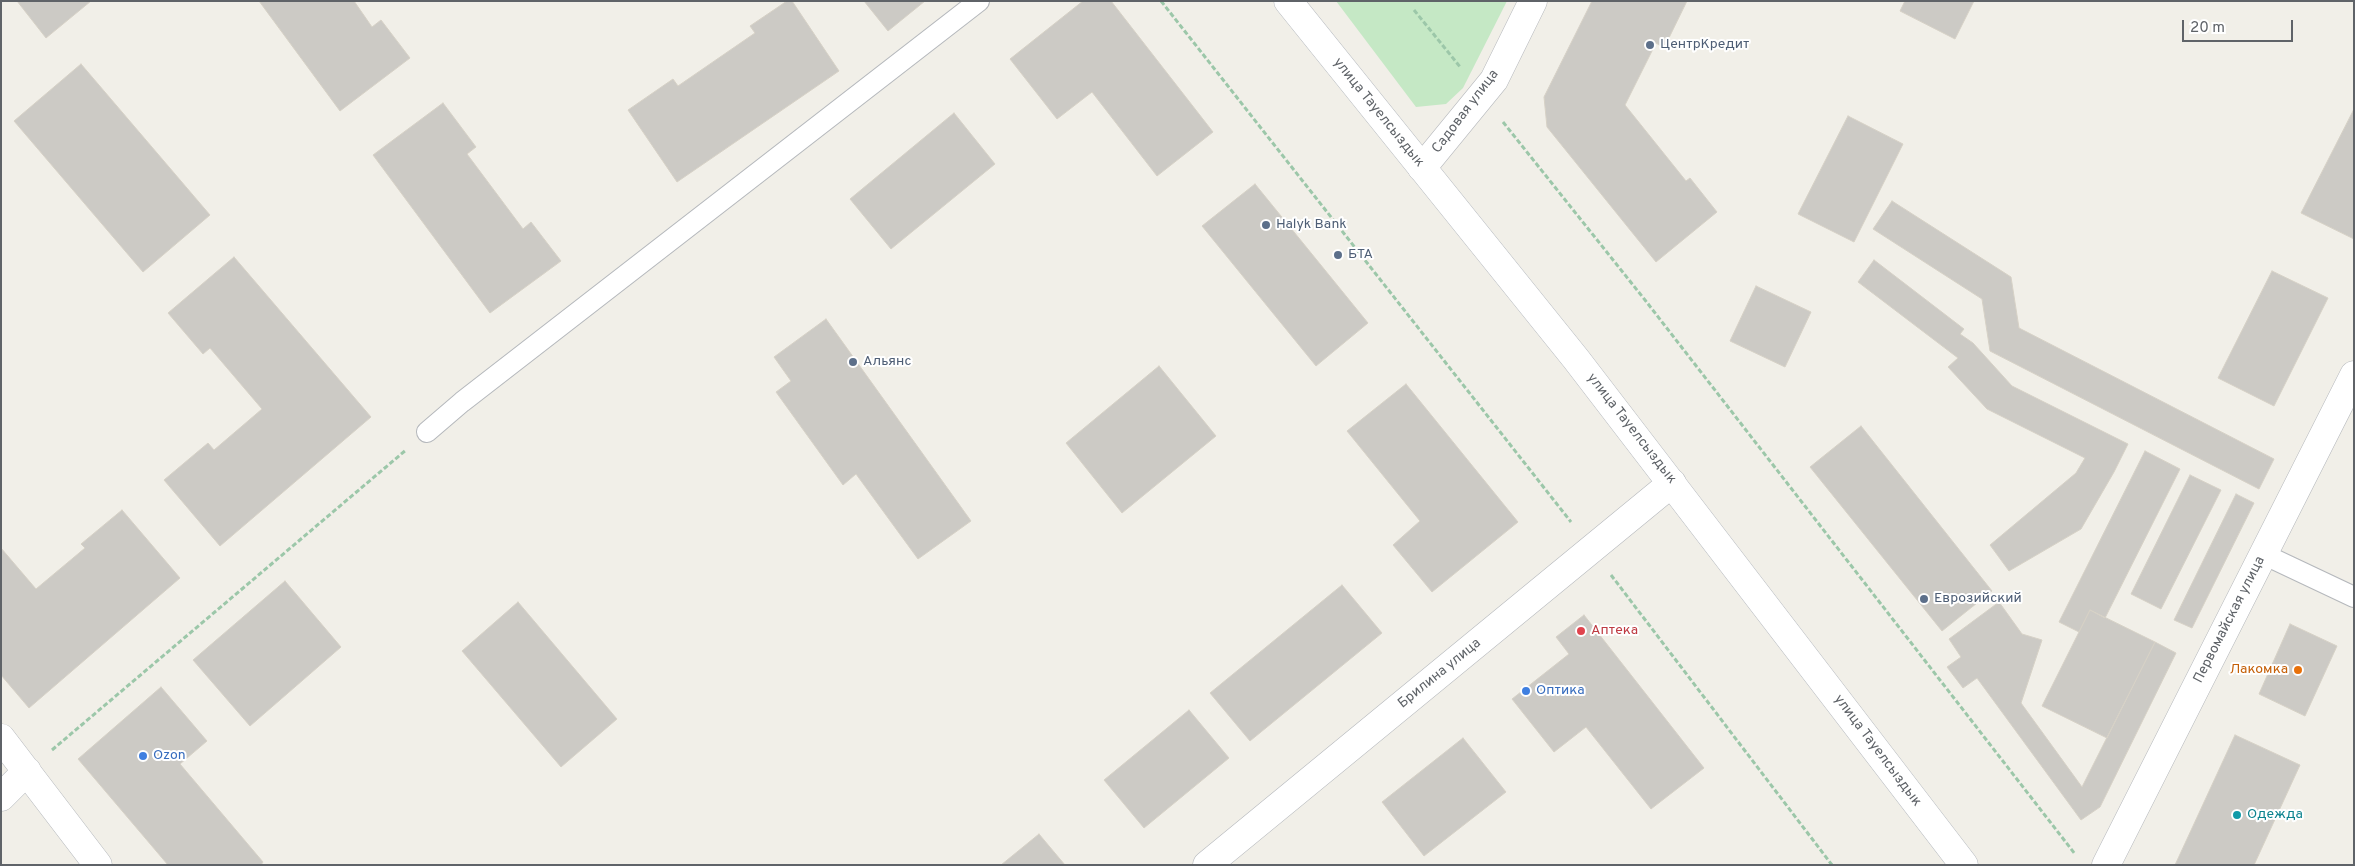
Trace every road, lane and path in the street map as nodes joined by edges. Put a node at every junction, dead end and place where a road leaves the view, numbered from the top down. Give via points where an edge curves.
1 (979, 1) edge
2 (1161, 1) edge
3 (1288, 1) edge
4 (1533, 1) edge
5 (1414, 10) dead end
6 (1482, 95) junction
7 (1422, 168) junction
8 (2354, 375) edge
9 (427, 432) joint
10 (1672, 483) junction
11 (1592, 549) junction
12 (2263, 554) junction
13 (2354, 597) edge
14 (1, 738) edge
15 (27, 771) junction
16 (1, 797) edge
17 (2078, 857) dead end
18 (98, 865) edge
19 (1207, 865) edge
20 (1832, 865) edge
21 (1964, 865) edge
22 (2106, 865) edge

1 - 9 lane
2 - 11 path
3 - 7 street, улица Тауелсыздык
4 - 6 street, Садовая улица via 1494,80
5 - 6 path
6 - 7 street, Садовая улица
6 - 17 path
7 - 10 street, улица Тауелсыздык
8 - 12 street, Первомайская улица
9 - 15 path
10 - 11 street, Брилина улица
10 - 21 street, улица Тауелсыздык
11 - 19 street, Брилина улица
11 - 20 path
12 - 13 lane
12 - 22 street, Первомайская улица
14 - 15 street
15 - 16 street
15 - 18 street

